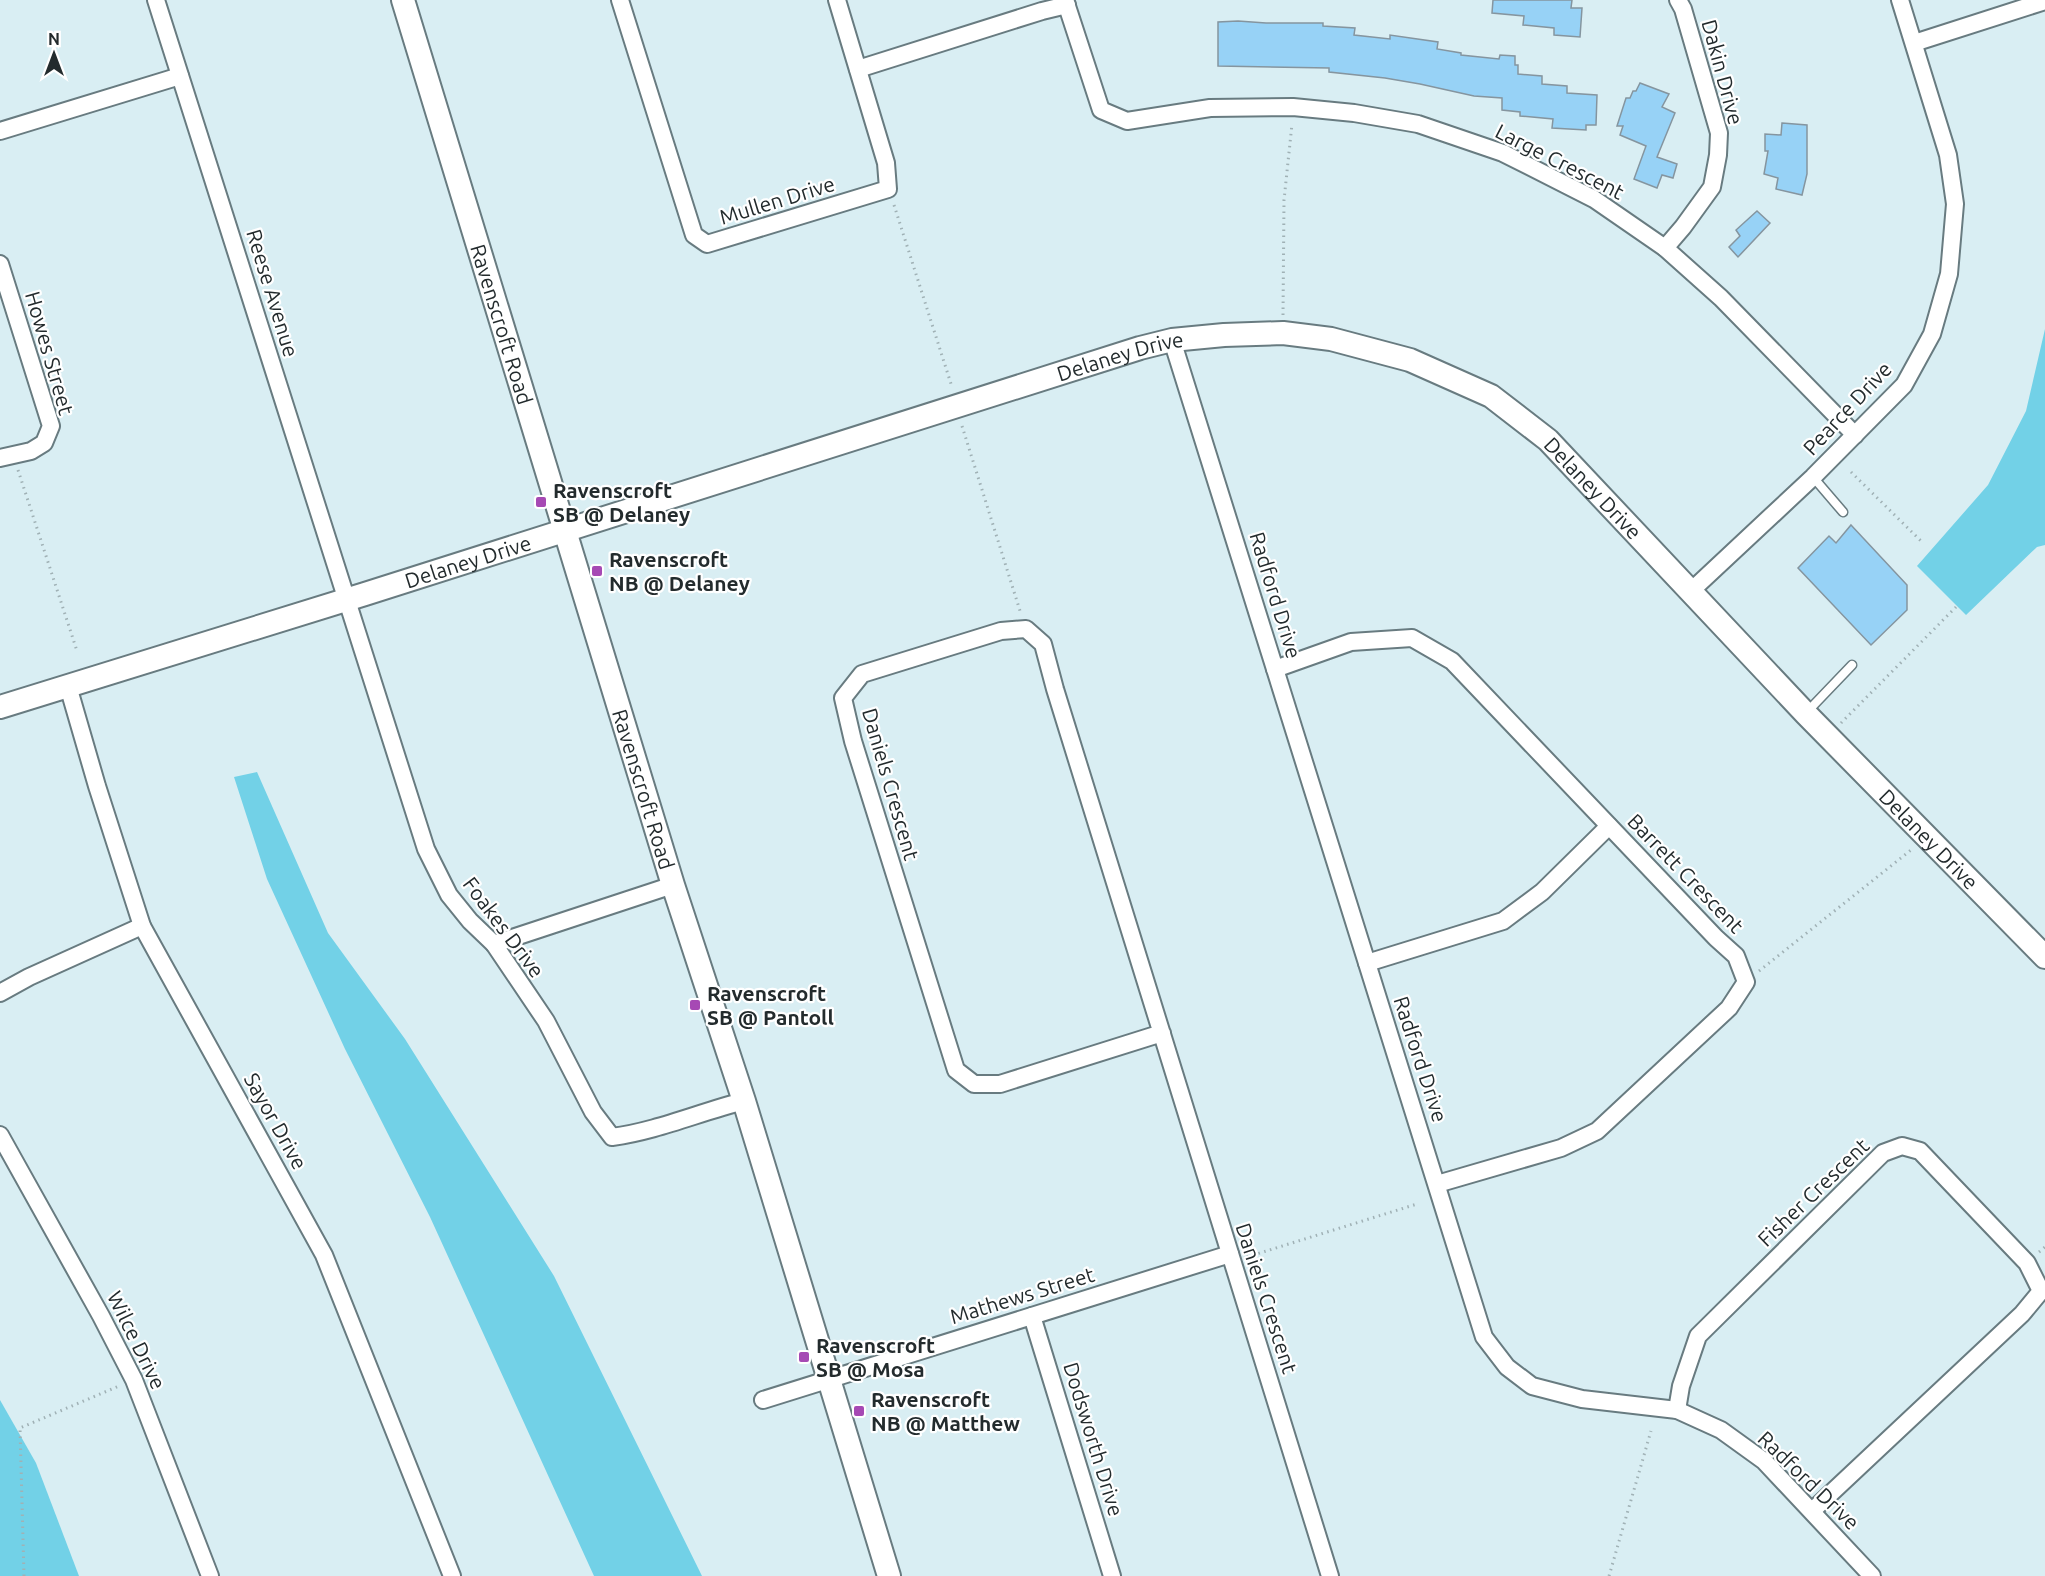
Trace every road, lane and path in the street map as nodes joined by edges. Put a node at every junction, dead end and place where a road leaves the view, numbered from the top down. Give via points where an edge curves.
1 (156, 0) edge
2 (403, 0) edge
3 (620, 0) edge
4 (837, 0) edge
5 (1678, 0) edge
6 (1900, 0) edge
7 (2045, 1) edge
8 (1066, 3) edge
9 (1914, 43) junction
10 (858, 69) junction
11 (180, 76) junction
12 (1293, 107) junction
13 (0, 131) edge
14 (1665, 248) junction
15 (0, 264) edge
16 (1283, 333) junction
17 (1172, 340) junction
18 (1855, 435) junction
19 (7, 456) edge
20 (1851, 472) dead end
21 (1813, 477) junction
22 (1843, 512) dead end
23 (565, 531) junction
24 (1921, 541) dead end
25 (1692, 591) junction
26 (346, 600) junction
27 (1956, 608) dead end
28 (77, 651) dead end
29 (1852, 665) dead end
30 (1275, 669) junction
31 (68, 687) junction
32 (0, 707) edge
33 (1806, 714) junction
34 (1828, 736) junction
35 (1609, 826) junction
36 (1927, 836) junction
37 (673, 885) junction
38 (142, 926) junction
39 (494, 944) junction
40 (2044, 954) edge
41 (1367, 963) junction
42 (1746, 982) junction
43 (0, 993) edge
44 (1162, 1033) junction
45 (744, 1101) junction
46 (0, 1135) edge
47 (1437, 1184) junction
48 (1417, 1204) dead end
49 (1230, 1254) junction
50 (1032, 1316) junction
51 (828, 1379) junction
52 (134, 1380) junction
53 (763, 1400) dead end
54 (1677, 1410) junction
55 (1651, 1431) dead end
56 (1812, 1511) junction
57 (24, 1576) edge
58 (210, 1576) edge
59 (453, 1576) edge
60 (889, 1576) edge
61 (1112, 1576) edge
62 (1330, 1576) edge
63 (1609, 1576) edge
64 (1872, 1576) edge

1 - 11 street, Reese Avenue
2 - 23 street, Ravenscroft Road
3 - 10 street, Mullen Drive via 694,235 707,244 888,189 886,163
4 - 10 street, Mullen Drive
5 - 14 street, Dakin Drive via 1719,133 1718,155 1712,187
6 - 9 street, Pearce Drive
7 - 9 street
8 - 10 street
8 - 12 street, Large Crescent via 1101,110 1127,121 1210,108
9 - 18 street, Pearce Drive via 1947,155 1955,204 1949,274 1932,334 1904,385
11 - 13 street
11 - 26 street, Reese Avenue
12 - 14 street, Large Crescent via 1418,124 1503,153 1594,199
12 - 16 path via 1284,200
14 - 18 street, Large Crescent via 1721,298
15 - 19 street, Howes Street via 51,426 44,443 31,451
16 - 17 street, Delaney Drive
16 - 25 street, Delaney Drive via 1379,350 1491,396 1548,440
17 - 23 street, Delaney Drive
17 - 30 street, Radford Drive
18 - 21 street, Pearce Drive
19 - 28 path
20 - 24 path
21 - 22 lane
21 - 25 street, Pearce Drive
23 - 26 street, Delaney Drive
23 - 37 street, Ravenscroft Road
25 - 33 street, Delaney Drive
26 - 31 street, Delaney Drive
26 - 39 street, Foakes Drive via 426,849 449,895
27 - 34 path
29 - 33 lane
30 - 35 street, Barrett Crescent via 1351,642 1412,638 1452,661
30 - 41 street, Radford Drive
31 - 32 street, Delaney Drive
31 - 38 street, Sayor Drive
33 - 34 street, Delaney Drive
34 - 36 street, Delaney Drive
35 - 41 street via 1542,892 1503,921
35 - 42 street, Barrett Crescent via 1736,956
36 - 40 street, Delaney Drive
36 - 42 path
37 - 39 street
37 - 45 street, Ravenscroft Road
38 - 43 street
38 - 59 street, Sayor Drive via 324,1255
39 - 45 street, Foakes Drive via 546,1021 593,1112 612,1137 642,1133
41 - 47 street, Radford Drive
42 - 47 street via 1729,1008 1597,1131 1561,1148
44 - 44 street, Daniels Crescent via 1043,644 1026,628 1001,631 862,674 843,698 956,1070 974,1084 1000,1084
44 - 49 street, Daniels Crescent
45 - 51 street, Ravenscroft Road
46 - 52 street, Wilce Drive
47 - 54 street, Radford Drive via 1484,1337 1507,1367 1532,1386 1582,1399
48 - 49 path via 1247,1257
49 - 50 street, Mathews Street
49 - 62 street, Daniels Crescent
50 - 51 street, Mathews Street
50 - 61 street, Dodsworth Drive
51 - 53 street, Mathews Street
51 - 60 street, Ravenscroft Road
52 - 57 path via 20,1428
52 - 58 street, Wilce Drive
54 - 56 street, Radford Drive via 1721,1430 1764,1461
54 - 56 street, Fisher Crescent via 1698,1336 1883,1153 1902,1146 1920,1151 2026,1263 2041,1291 2022,1314
55 - 63 path
56 - 64 street, Radford Drive

